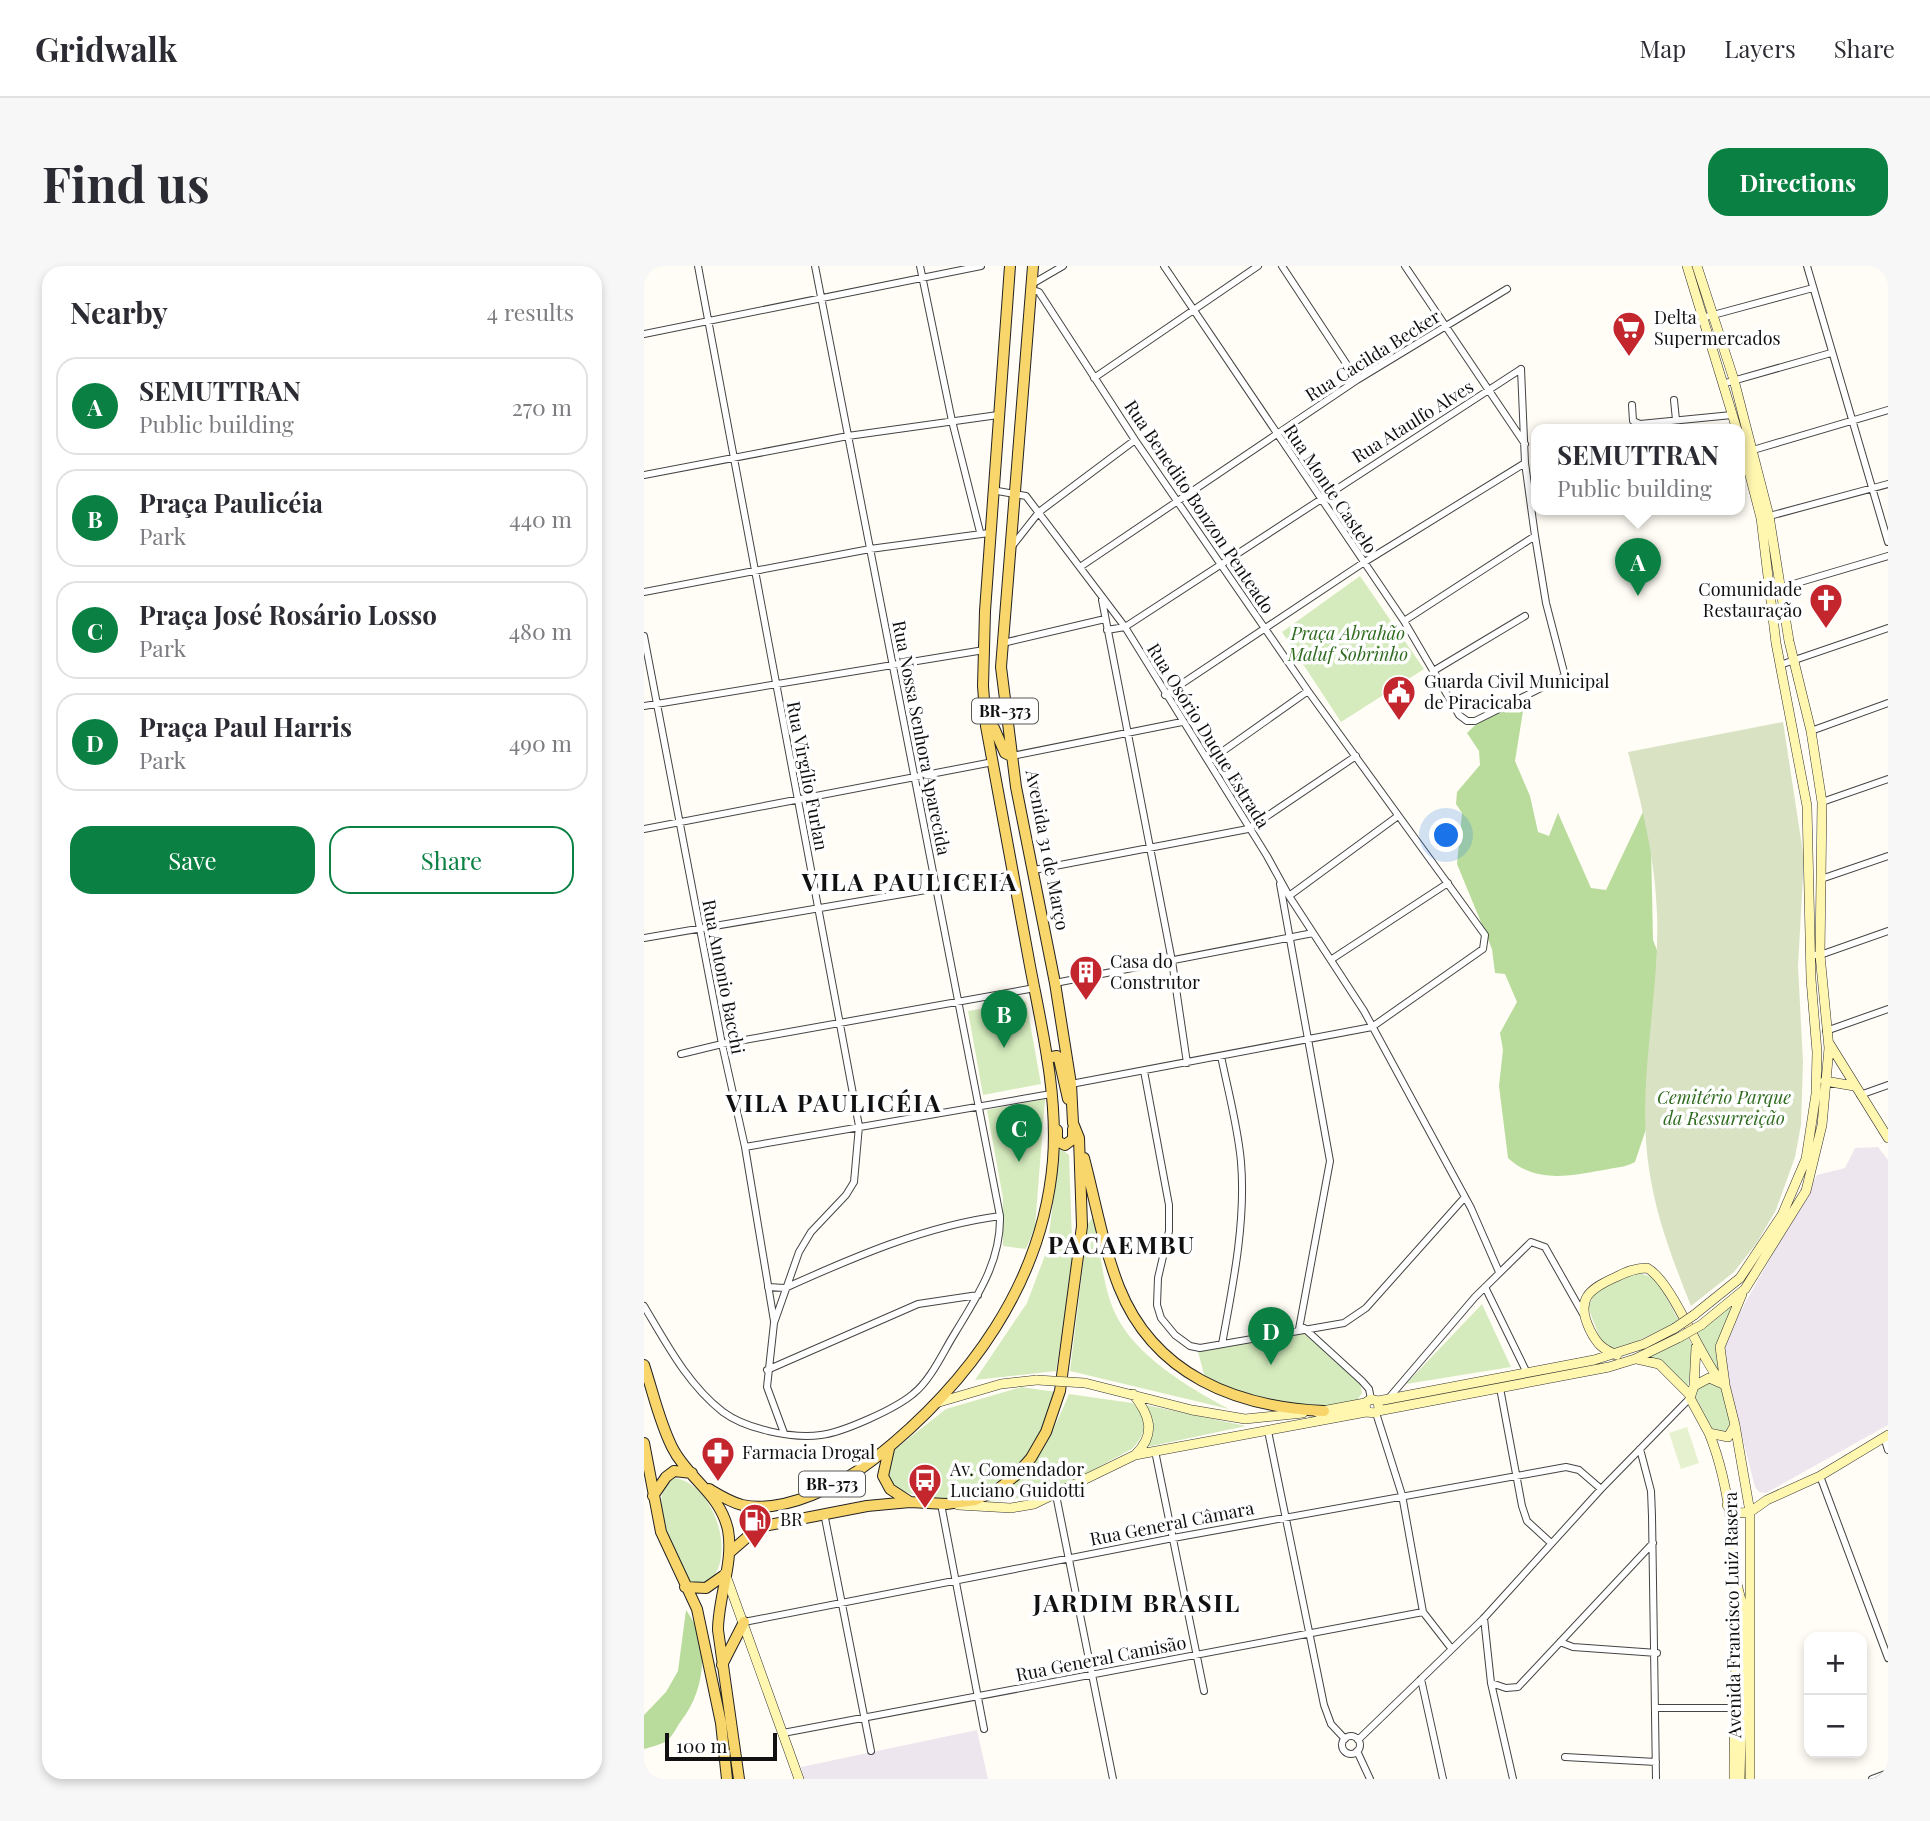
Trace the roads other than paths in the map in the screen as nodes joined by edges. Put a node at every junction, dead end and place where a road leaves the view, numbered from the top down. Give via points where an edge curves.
1 (698, 266) edge
2 (815, 266) edge
3 (920, 266) edge
4 (981, 266) edge
5 (1010, 266) edge
6 (1033, 266) edge
7 (1063, 266) edge
8 (1164, 266) edge
9 (1258, 266) edge
10 (1282, 266) edge
11 (1405, 266) edge
12 (1687, 266) edge
13 (1697, 266) edge
14 (1807, 266) edge
15 (921, 278) junction
16 (1030, 287) junction
17 (1813, 288) junction
18 (1507, 289) dead end
19 (821, 298) junction
20 (1194, 312) junction
21 (1707, 316) junction
22 (708, 320) junction
23 (1446, 328) junction
24 (644, 334) edge
25 (1831, 353) junction
26 (1094, 378) junction
27 (1357, 380) junction
28 (1734, 380) junction
29 (1722, 384) junction
30 (1489, 391) junction
31 (1674, 400) dead end
32 (1632, 405) dead end
33 (1888, 410) edge
34 (998, 415) junction
35 (1732, 415) junction
36 (1851, 419) junction
37 (1676, 420) junction
38 (952, 421) junction
39 (1735, 424) edge
40 (1276, 435) junction
41 (848, 436) junction
42 (1135, 440) junction
43 (1525, 444) junction
44 (1753, 450) junction
45 (1745, 453) edge
46 (733, 457) junction
47 (1525, 463) junction
48 (644, 475) edge
49 (1888, 484) edge
50 (1872, 489) junction
51 (992, 490) junction
52 (1014, 492) junction
53 (1318, 499) junction
54 (1177, 500) junction
55 (1531, 507) edge
56 (1039, 512) junction
57 (1532, 515) edge
58 (1765, 517) junction
59 (985, 532) junction
60 (1535, 536) junction
61 (1888, 542) edge
62 (1010, 548) junction
63 (870, 549) junction
64 (1888, 556) edge
65 (1222, 562) junction
66 (1363, 563) junction
67 (1080, 567) junction
68 (754, 572) junction
69 (1780, 588) junction
70 (644, 592) edge
71 (1102, 598) junction
72 (1525, 616) dead end
73 (1105, 619) junction
74 (1404, 621) junction
75 (1125, 627) junction
76 (1264, 627) junction
77 (1888, 628) edge
78 (1107, 629) junction
79 (644, 636) edge
80 (1002, 644) junction
81 (984, 650) junction
82 (1793, 662) junction
83 (892, 664) junction
84 (1780, 665) junction
85 (1434, 670) junction
86 (775, 684) junction
87 (1308, 691) junction
88 (1165, 695) junction
89 (1888, 703) edge
90 (657, 704) junction
91 (644, 706) edge
92 (1182, 722) junction
93 (986, 726) junction
94 (1811, 731) junction
95 (1126, 733) junction
96 (1011, 756) junction
97 (1356, 756) junction
98 (1209, 761) junction
99 (993, 762) junction
100 (915, 777) junction
101 (1888, 779) edge
102 (1016, 787) junction
103 (998, 788) junction
104 (796, 800) junction
105 (1822, 802) junction
106 (1398, 816) junction
107 (680, 822) junction
108 (644, 829) edge
109 (1248, 829) junction
110 (1150, 847) junction
111 (1888, 856) edge
112 (1034, 870) junction
113 (1014, 875) junction
114 (1280, 879) junction
115 (1821, 879) junction
116 (1448, 883) junction
117 (936, 886) junction
118 (1289, 896) junction
119 (818, 907) junction
120 (700, 928) junction
121 (1888, 931) edge
122 (1314, 933) junction
123 (644, 938) edge
124 (1288, 940) junction
125 (1815, 955) junction
126 (1332, 959) junction
127 (1172, 961) junction
128 (1055, 983) junction
129 (1034, 988) junction
130 (958, 1001) junction
131 (1888, 1009) edge
132 (841, 1022) junction
133 (1372, 1027) junction
134 (1826, 1031) junction
135 (1307, 1040) junction
136 (1828, 1041) junction
137 (722, 1044) junction
138 (681, 1054) dead end
139 (1221, 1056) junction
140 (1047, 1058) junction
141 (1187, 1062) junction
142 (1144, 1071) junction
143 (1816, 1080) junction
144 (1828, 1081) junction
145 (1072, 1084) junction
146 (1854, 1086) junction
147 (1888, 1086) edge
148 (1051, 1094) junction
149 (1860, 1095) junction
150 (978, 1106) junction
151 (1073, 1117) junction
152 (859, 1126) junction
153 (1079, 1138) junction
154 (1888, 1138) edge
155 (745, 1147) junction
156 (1465, 1197) junction
157 (1000, 1216) junction
158 (1499, 1272) junction
159 (768, 1287) junction
160 (1485, 1287) junction
161 (785, 1288) junction
162 (1745, 1289) junction
163 (978, 1295) junction
164 (644, 1306) edge
165 (1583, 1314) junction
166 (774, 1323) junction
167 (1301, 1329) junction
168 (1222, 1344) junction
169 (1597, 1344) junction
170 (1696, 1345) junction
171 (1617, 1355) junction
172 (1635, 1359) junction
173 (1594, 1360) junction
174 (644, 1365) edge
175 (767, 1370) junction
176 (1527, 1373) junction
177 (1723, 1384) junction
178 (1500, 1388) junction
179 (1691, 1393) junction
180 (1132, 1394) junction
181 (1388, 1399) junction
182 (934, 1403) junction
183 (1372, 1406) junction
184 (1694, 1408) junction
185 (1324, 1411) junction
186 (1674, 1413) junction
187 (1735, 1425) junction
188 (1268, 1431) junction
189 (784, 1433) junction
190 (1709, 1433) junction
191 (1886, 1436) edge
192 (644, 1443) edge
193 (890, 1446) junction
194 (1640, 1449) junction
195 (1888, 1450) edge
196 (1155, 1451) junction
197 (1135, 1455) junction
198 (692, 1473) junction
199 (1516, 1476) junction
200 (1820, 1476) junction
201 (709, 1489) junction
202 (1601, 1489) junction
203 (1748, 1491) junction
204 (1056, 1494) junction
205 (1402, 1495) junction
206 (653, 1496) junction
207 (1767, 1500) junction
208 (909, 1502) junction
209 (944, 1504) junction
210 (1727, 1505) junction
211 (1750, 1512) junction
212 (824, 1513) junction
213 (1286, 1517) junction
214 (1173, 1538) junction
215 (1551, 1543) junction
216 (1654, 1543) junction
217 (729, 1553) junction
218 (1069, 1558) junction
219 (1733, 1569) junction
220 (725, 1573) junction
221 (956, 1580) junction
222 (685, 1587) junction
223 (842, 1602) junction
224 (1423, 1612) junction
225 (1484, 1618) junction
226 (744, 1622) junction
227 (1310, 1633) junction
228 (1560, 1642) junction
229 (1451, 1648) junction
230 (1657, 1653) junction
231 (1196, 1655) junction
232 (1888, 1658) edge
233 (722, 1665) junction
234 (1093, 1674) junction
235 (1421, 1679) junction
236 (1491, 1683) junction
237 (1204, 1691) dead end
238 (979, 1696) junction
239 (1656, 1708) junction
240 (1734, 1708) junction
241 (866, 1717) junction
242 (984, 1730) dead end
243 (783, 1732) junction
244 (1345, 1739) junction
245 (1358, 1740) junction
246 (871, 1751) dead end
247 (1357, 1751) junction
248 (1565, 1757) dead end
249 (1656, 1762) junction
250 (1888, 1773) edge
251 (727, 1779) edge
252 (739, 1779) edge
253 (799, 1779) edge
254 (1113, 1779) edge
255 (1370, 1779) edge
256 (1443, 1779) edge
257 (1513, 1779) edge
258 (1656, 1779) edge
259 (1734, 1779) edge
260 (1740, 1779) edge
261 (1750, 1779) edge
262 (1872, 1779) edge

1 - 22 street, Rua Virgílio Furlan
2 - 19 street, Rua Nossa Senhora Aparecida
3 - 15 street
4 - 15 street
5 - 34 main road, Avenida 31 de Março / BR-373
6 - 16 main road, Avenida 31 de Março / BR-373
7 - 16 street
8 - 20 street, Rua Monte Castelo
9 - 20 street
10 - 27 street
11 - 23 street
12 - 21 main road
13 - 21 main road
14 - 17 street
15 - 19 street
15 - 38 street
16 - 26 street, Rua Benedito Bonzon Penteado via 1039,292
16 - 52 main road, Avenida 31 de Março / BR-373
17 - 21 street
17 - 25 street
18 - 23 street, Rua Cacilda Becker
19 - 22 street
19 - 41 street, Rua Nossa Senhora Aparecida
20 - 26 street
20 - 40 street, Rua Monte Castelo
21 - 28 main road
21 - 29 main road
22 - 24 street
22 - 46 street, Rua Virgílio Furlan
23 - 27 street, Rua Cacilda Becker
23 - 30 street
25 - 28 street
25 - 36 street
26 - 42 street, Rua Benedito Bonzon Penteado
27 - 40 street, Rua Cacilda Becker
28 - 29 street
28 - 44 main road
29 - 35 main road
30 - 43 street
30 - 43 street, Rua Ataulfo Alves via 1521,369
30 - 53 street, Rua Ataulfo Alves
31 - 37 street
32 - 37 street via 1635,424
33 - 36 street
34 - 38 street
34 - 51 main road, Avenida 31 de Março / BR-373
35 - 37 street
35 - 39 main road
36 - 44 street
36 - 50 street
38 - 41 street
38 - 59 street
40 - 53 street, Rua Monte Castelo
40 - 54 street, Rua Cacilda Becker
41 - 46 street
41 - 63 street, Rua Nossa Senhora Aparecida
42 - 54 street, Rua Benedito Bonzon Penteado
42 - 56 street
43 - 47 street
44 - 58 main road
45 - 58 main road
46 - 48 street
46 - 68 street, Rua Virgílio Furlan
47 - 55 street
47 - 66 street
49 - 50 street
50 - 58 street
50 - 61 street
51 - 52 street
51 - 59 main road, Avenida 31 de Março / BR-373
52 - 56 street, Rua Osório Duque Estrada via 1026,496
52 - 62 main road, Avenida 31 de Março / BR-373
53 - 65 street, Rua Ataulfo Alves
53 - 66 street, Rua Monte Castelo
54 - 65 street, Rua Benedito Bonzon Penteado
54 - 67 street, Rua Cacilda Becker
56 - 62 street
56 - 67 street, Rua Osório Duque Estrada
57 - 60 street
58 - 69 main road
58 - 84 main road
59 - 63 street
59 - 81 main road, Avenida 31 de Março / BR-373
60 - 74 street
60 - 85 street, Rua Monte Castelo via 1565,676 1468,721
62 - 80 main road, Avenida 31 de Março / BR-373
63 - 68 street
63 - 83 street, Rua Nossa Senhora Aparecida
64 - 69 street
65 - 75 street, Rua Ataulfo Alves
65 - 76 street, Rua Benedito Bonzon Penteado
66 - 74 street, Rua Monte Castelo
66 - 76 street
67 - 71 street, Rua Osório Duque Estrada
68 - 70 street
68 - 86 street, Rua Virgílio Furlan
69 - 82 main road
71 - 73 street
71 - 75 street, Rua Osório Duque Estrada
72 - 85 street
73 - 78 street
73 - 80 street
74 - 85 street, Rua Monte Castelo
75 - 78 street, Rua Ataulfo Alves
75 - 88 street, Rua Osório Duque Estrada
76 - 87 street, Rua Benedito Bonzon Penteado
76 - 88 street
77 - 82 street
78 - 95 street
79 - 90 street, Rua Antonio Bacchi
80 - 96 main road, Avenida 31 de Março / BR-373
81 - 83 street
81 - 93 main road, Avenida 31 de Março / BR-373
82 - 84 street
82 - 94 main road
83 - 86 street
83 - 100 street, Rua Nossa Senhora Aparecida
84 - 125 main road via 1807,806
86 - 90 street
86 - 104 street, Rua Virgílio Furlan
87 - 97 street, Rua Benedito Bonzon Penteado
87 - 98 street
88 - 92 street, Rua Osório Duque Estrada
89 - 94 street
90 - 91 street
90 - 107 street, Rua Antonio Bacchi
92 - 95 street
92 - 98 street, Rua Osório Duque Estrada
93 - 96 main road via 994,728 1004,754
93 - 99 main road, Avenida 31 de Março / BR-373
94 - 105 main road
95 - 96 street
95 - 110 street
96 - 102 main road, Avenida 31 de Março / BR-373
97 - 106 street, Rua Benedito Bonzon Penteado
97 - 109 street
98 - 109 street, Rua Osório Duque Estrada
99 - 100 street
99 - 103 main road, Avenida 31 de Março / BR-373
100 - 104 street
100 - 117 street, Rua Nossa Senhora Aparecida
101 - 105 street
102 - 103 main road
102 - 112 main road, Avenida 31 de Março / BR-373
103 - 113 main road, Avenida 31 de Março / BR-373
104 - 107 street
104 - 119 street, Rua Virgílio Furlan
105 - 115 main road
106 - 116 street, Rua Benedito Bonzon Penteado
106 - 118 street
107 - 108 street
107 - 120 street, Rua Antonio Bacchi
109 - 110 street
109 - 114 street, Rua Osório Duque Estrada
110 - 112 street
110 - 127 street
111 - 115 street
112 - 128 main road, Avenida 31 de Março / BR-373
113 - 117 street
113 - 129 main road, Avenida 31 de Março / BR-373
114 - 118 street, Rua Osório Duque Estrada
114 - 124 street
115 - 125 main road
116 - 126 street
116 - 133 street, Rua Benedito Bonzon Penteado via 1485,935 1483,949
117 - 119 street
117 - 130 street, Rua Nossa Senhora Aparecida
118 - 122 street, Rua Osório Duque Estrada
119 - 120 street
119 - 132 street, Rua Virgílio Furlan
120 - 123 street
120 - 137 street, Rua Antonio Bacchi
121 - 125 street
122 - 124 street
122 - 126 street, Rua Osório Duque Estrada
124 - 127 street
124 - 135 street
125 - 134 main road
125 - 143 main road
126 - 133 street, Rua Osório Duque Estrada
127 - 128 street
127 - 141 street
128 - 145 main road, Avenida 31 de Março / BR-373
129 - 130 street
129 - 140 main road, Avenida 31 de Março / BR-373
130 - 132 street
130 - 150 street, Rua Nossa Senhora Aparecida
131 - 134 street
132 - 137 street
132 - 152 street, Rua Virgílio Furlan
133 - 135 street
133 - 156 street, Rua Osório Duque Estrada
134 - 136 main road
135 - 139 street
135 - 167 street via 1331,1161
136 - 144 main road
136 - 146 main road
137 - 138 street
137 - 155 street, Rua Antonio Bacchi
139 - 141 street
139 - 168 street via 1242,1185
140 - 148 main road, Avenida 31 de Março / BR-373
140 - 151 main road via 1059,1059
141 - 142 street
142 - 145 street
142 - 168 street via 1170,1205 1157,1305 1161,1318 1190,1346
143 - 144 main road
143 - 171 main road, bridge via 1806,1159 1782,1216 1740,1278 1675,1328
144 - 146 main road
144 - 162 main road via 1806,1191
145 - 151 main road, Avenida 31 de Março / BR-373
146 - 149 main road
147 - 149 street
148 - 150 street
148 - 151 main road via 1057,1108 1057,1141 1065,1145 1073,1139
148 - 182 main road, Avenida 31 de Março / BR-373 via 1053,1158 1032,1256 1009,1309 972,1362
149 - 154 main road
150 - 152 street
150 - 157 street, Rua Nossa Senhora Aparecida
151 - 153 main road, Avenida 31 de Março / BR-373
152 - 155 street
152 - 161 street, Rua Virgílio Furlan via 854,1182 811,1232
153 - 185 main road via 1118,1285 1150,1337 1171,1359 1221,1392 1280,1409
153 - 209 main road, Avenida 31 de Março / BR-373 via 1080,1254 1056,1406 1046,1432 1016,1475 975,1500
155 - 159 street, Rua Antonio Bacchi
156 - 158 street, Rua Osório Duque Estrada
156 - 167 street via 1366,1308 1344,1323
157 - 161 street via 929,1230
157 - 163 street, Rua Nossa Senhora Aparecida via 996,1256
158 - 160 street
158 - 165 street via 1526,1244 1541,1245
159 - 161 street
159 - 166 street, Rua Antonio Bacchi
160 - 176 street
160 - 181 street
161 - 166 street, Rua Virgílio Furlan
162 - 172 main road, bridge via 1701,1325
162 - 177 main road via 1720,1348
163 - 175 street via 918,1304
163 - 189 street, Rua Nossa Senhora Aparecida via 915,1393 838,1430 819,1435
164 - 189 street, Rua Nossa Senhora Aparecida via 679,1365 724,1413
165 - 169 main road
165 - 170 main road via 1586,1298 1598,1285 1647,1268 1662,1281
166 - 175 street, Rua Virgílio Furlan
167 - 168 street
167 - 183 street via 1362,1381 1369,1389
169 - 171 main road
169 - 173 main road
170 - 177 main road
170 - 179 main road
171 - 173 main road
172 - 178 main road
172 - 179 main road via 1659,1364
173 - 176 main road
174 - 198 main road via 672,1448
175 - 189 street, Rua Virgílio Furlan via 769,1399
176 - 181 main road
177 - 179 main road via 1709,1378
177 - 187 main road, Avenida Francisco Luiz Rasera
178 - 183 main road
178 - 199 street
179 - 184 main road, Avenida Francisco Luiz Rasera
179 - 186 street
180 - 182 main road, bridge via 1085,1383 1037,1380 1001,1384
180 - 185 main road via 1245,1419
180 - 197 main road via 1149,1424 1145,1445
181 - 183 main road
182 - 193 main road, BR-373
183 - 185 main road
183 - 188 main road
183 - 205 street
184 - 186 street
184 - 190 main road, Avenida Francisco Luiz Rasera
186 - 194 street
187 - 190 main road via 1728,1437
187 - 203 main road, Avenida Francisco Luiz Rasera
188 - 196 main road
188 - 213 street
190 - 210 main road, Avenida Francisco Luiz Rasera
191 - 195 street
191 - 200 main road
192 - 206 main road
193 - 201 main road, BR-373 via 838,1482 777,1504 742,1505
193 - 208 main road via 883,1476 890,1489
194 - 202 street
194 - 216 street via 1651,1491
196 - 197 main road
196 - 214 street
197 - 204 main road
198 - 201 main road
198 - 206 main road via 674,1471
199 - 202 street, Rua General Câmara via 1566,1467
199 - 205 street, Rua General Câmara
199 - 215 street via 1527,1521
200 - 207 main road
200 - 232 street
201 - 217 main road via 728,1530
202 - 215 street
203 - 207 main road
203 - 211 main road, Avenida Francisco Luiz Rasera
204 - 209 main road via 1011,1508
204 - 218 street
205 - 213 street, Rua General Câmara
205 - 224 street
206 - 222 main road via 661,1532
207 - 211 main road
208 - 209 main road, BR-373
208 - 212 main road, BR-373
209 - 221 street
210 - 211 main road via 1739,1513
210 - 219 main road, Avenida Francisco Luiz Rasera
211 - 261 main road, Avenida Francisco Luiz Rasera
212 - 217 main road, BR-373 via 759,1527
212 - 223 street
213 - 214 street, Rua General Câmara
213 - 227 street
214 - 218 street, Rua General Câmara
214 - 231 street
215 - 225 street
216 - 228 street
216 - 230 street
217 - 220 main road
218 - 221 street, Rua General Câmara
218 - 234 street
219 - 240 main road, Avenida Francisco Luiz Rasera
219 - 260 main road via 1741,1600 1743,1649
220 - 222 main road via 706,1588
220 - 226 main road
220 - 233 main road via 718,1618
221 - 223 street, Rua General Câmara
221 - 238 street
222 - 251 main road via 697,1609
223 - 226 street, Rua General Câmara
223 - 241 street
224 - 227 street, Rua General Camisão
224 - 229 street
225 - 229 street
225 - 236 street
226 - 233 main road
226 - 243 main road
227 - 231 street, Rua General Camisão
227 - 244 street via 1328,1718
228 - 230 street via 1573,1647
228 - 236 street via 1518,1688
229 - 235 street
230 - 239 street
231 - 234 street, Rua General Camisão
231 - 237 street
233 - 252 main road
234 - 238 street, Rua General Camisão
234 - 254 street
235 - 245 street
235 - 256 street
236 - 257 street
238 - 241 street, Rua General Camisão
238 - 242 street
239 - 240 street
239 - 249 street
240 - 259 main road, Avenida Francisco Luiz Rasera
241 - 243 street, Rua General Camisão
241 - 246 street
243 - 253 main road
244 - 245 street
244 - 247 street via 1344,1750
245 - 247 street
247 - 255 street
248 - 249 street
249 - 258 street
250 - 262 street

